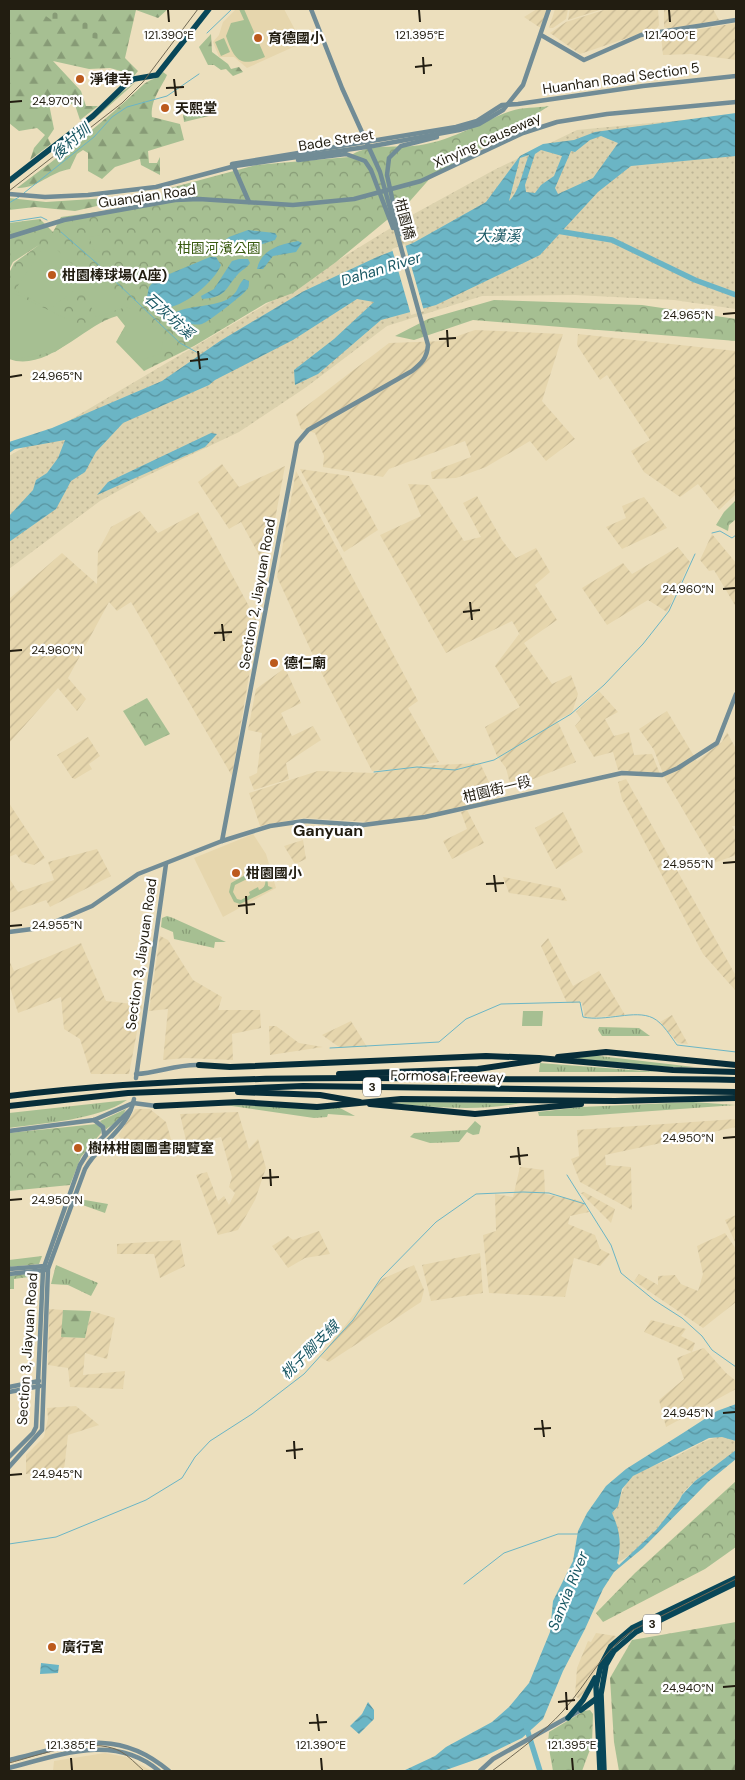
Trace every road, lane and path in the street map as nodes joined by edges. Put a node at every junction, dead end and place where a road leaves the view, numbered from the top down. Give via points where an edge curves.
1 (209, 9) edge
2 (311, 9) edge
3 (549, 9) edge
4 (736, 20) edge
5 (541, 35) junction
6 (736, 76) edge
7 (736, 102) edge
8 (509, 103) junction
9 (479, 124) junction
10 (263, 163) junction
11 (234, 165) junction
12 (10, 180) edge
13 (9, 194) edge
14 (249, 202) junction
15 (9, 237) edge
16 (412, 286) junction
17 (374, 392) joint
18 (736, 694) edge
19 (222, 841) junction
20 (166, 864) junction
21 (9, 932) edge
22 (199, 1065) joint
23 (736, 1065) edge
24 (736, 1072) edge
25 (228, 1080) junction
26 (736, 1080) edge
27 (185, 1091) junction
28 (736, 1092) edge
29 (9, 1096) edge
30 (736, 1098) edge
31 (134, 1101) junction
32 (616, 1101) junction
33 (9, 1106) edge
34 (156, 1106) joint
35 (131, 1109) junction
36 (94, 1120) junction
37 (9, 1131) edge
38 (104, 1136) junction
39 (46, 1268) junction
40 (9, 1269) edge
41 (9, 1274) edge
42 (44, 1383) junction
43 (37, 1384) junction
44 (9, 1387) edge
45 (9, 1392) edge
46 (9, 1457) edge
47 (9, 1467) edge
48 (736, 1578) edge
49 (736, 1584) edge
50 (601, 1665) junction
51 (598, 1695) junction
52 (578, 1709) junction
53 (597, 1712) junction
54 (568, 1718) joint
55 (9, 1760) edge
56 (9, 1768) edge
57 (159, 1771) edge
58 (169, 1771) edge
59 (480, 1771) edge
60 (600, 1771) edge
61 (604, 1771) edge

1 - 12 main road via 155,76 127,83 93,116
2 - 16 street, 柑園橋 via 380,172
3 - 5 street, Bade Street
4 - 5 street via 641,35 584,60
5 - 8 street, Bade Street via 523,85
6 - 8 street, Huanhan Road Section 5
7 - 14 street, Xinying Causeway via 558,122 523,133 422,181 354,199 293,205
8 - 9 street, Bade Street
8 - 11 street, Bade Street via 456,126
9 - 10 street, Bade Street via 372,146
9 - 16 street via 454,134 401,146 391,154 387,175
10 - 11 street, Bade Street
10 - 16 street via 346,154 358,157 372,170
11 - 13 street, Bade Street via 161,186 130,191 71,196
11 - 14 street
14 - 15 street, Guanqian Road via 199,198 175,200 64,220
16 - 17 street, 柑園橋 via 428,345 426,357 412,371
17 - 19 street, Section 2, Jiayuan Road via 308,430 297,443
18 - 19 street, 柑園街一段 via 717,743 662,775 622,773 425,817 364,825 300,821 270,826
19 - 20 street, Section 3, Jiayuan Road
20 - 21 street via 138,874 86,908 40,928
20 - 22 street, Section 3, Jiayuan Road via 136,1076 185,1064
22 - 24 highway via 230,1067 486,1056
23 - 25 highway via 606,1052 478,1069
25 - 26 highway, Formosa Freeway / 3
25 - 29 highway, Formosa Freeway / 3 via 101,1086
27 - 28 highway, Formosa Freeway / 3 via 303,1086
27 - 32 highway via 320,1095 382,1106 476,1114
27 - 33 highway, Formosa Freeway / 3 via 84,1097
30 - 32 highway
31 - 34 street
31 - 35 street, Section 3, Jiayuan Road
31 - 36 street
32 - 34 highway via 402,1099 317,1107 239,1102
35 - 38 street, Section 3, Jiayuan Road
35 - 39 street, Section 3, Jiayuan Road via 125,1122 90,1159
36 - 37 street
36 - 38 street via 104,1127
38 - 39 street, Section 3, Jiayuan Road via 80,1165
39 - 40 street
39 - 41 street
39 - 42 street, Section 3, Jiayuan Road
39 - 43 street, Section 3, Jiayuan Road
42 - 43 street
42 - 47 street, Section 3, Jiayuan Road via 42,1430
43 - 44 street
43 - 45 street
43 - 46 street, Section 3, Jiayuan Road via 36,1427
48 - 50 main road, 3 via 632,1628 611,1646
49 - 51 main road, 3 via 627,1638 606,1664
50 - 51 main road, 3
50 - 52 main road
51 - 52 main road
51 - 53 main road, 3
51 - 61 main road, 3
52 - 53 main road via 592,1708
52 - 54 main road
53 - 60 main road, 3
54 - 59 street via 504,1753
55 - 58 street via 71,1745 112,1743 145,1753
56 - 57 street via 99,1748 133,1755

